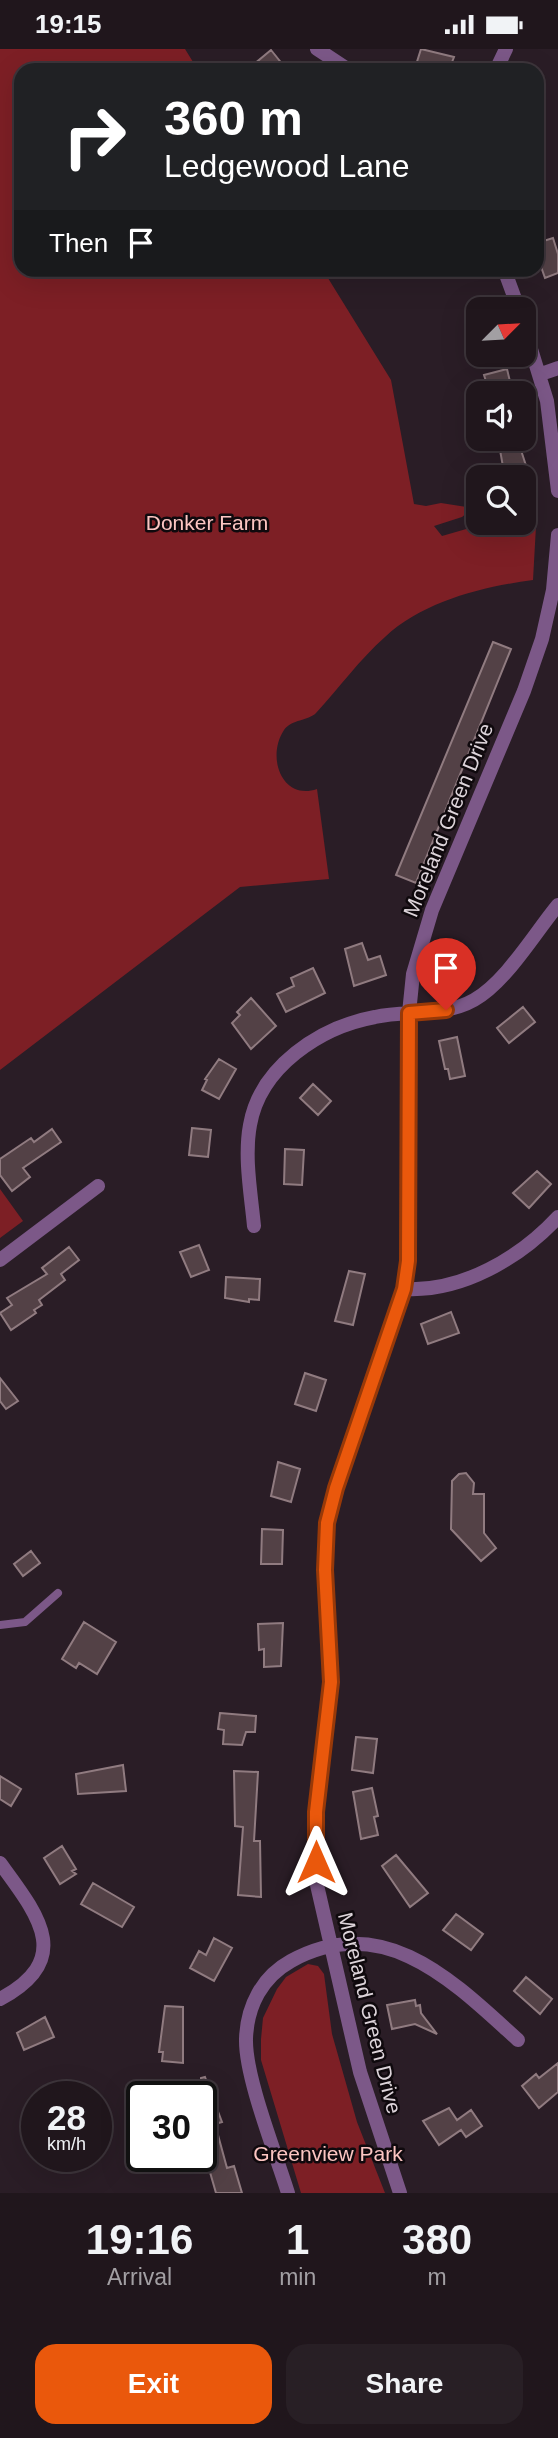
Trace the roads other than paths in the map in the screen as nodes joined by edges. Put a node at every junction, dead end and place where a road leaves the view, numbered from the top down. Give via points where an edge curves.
1 (317, 49) edge
2 (338, 63) edge
3 (507, 277) edge
4 (514, 297) edge
5 (536, 360) edge
6 (558, 368) edge
7 (541, 374) junction
8 (558, 491) edge
9 (558, 535) edge
10 (558, 905) edge
11 (409, 1013) junction
12 (98, 1186) dead end
13 (558, 1217) edge
14 (254, 1226) dead end
15 (0, 1260) edge
16 (404, 1289) junction
17 (58, 1593) dead end
18 (0, 1625) edge
19 (0, 1863) edge
20 (332, 1947) junction
21 (0, 1999) edge
22 (518, 2040) dead end
23 (288, 2193) edge
24 (400, 2193) edge

1 - 2 street
3 - 4 street
5 - 7 street
6 - 7 street
7 - 8 street
9 - 11 street, Moreland Green Drive via 542,639 432,910 413,974
10 - 11 street via 498,981 475,1000 446,1010
11 - 14 street via 341,1026 309,1043 281,1066 257,1103 250,1124
11 - 16 street, Moreland Green Drive via 410,1224
12 - 15 street
13 - 16 street via 522,1250 488,1269 445,1286
16 - 20 street, Moreland Green Drive via 336,1488 326,1539 331,1682 316,1812 316,1862
17 - 18 lane via 25,1622
19 - 21 street via 25,1897 43,1935 44,1955 36,1973
20 - 22 street via 370,1945 419,1960 453,1981
20 - 23 street via 298,1957 264,1980 249,2019 249,2066
20 - 24 street, Moreland Green Drive via 364,2086

